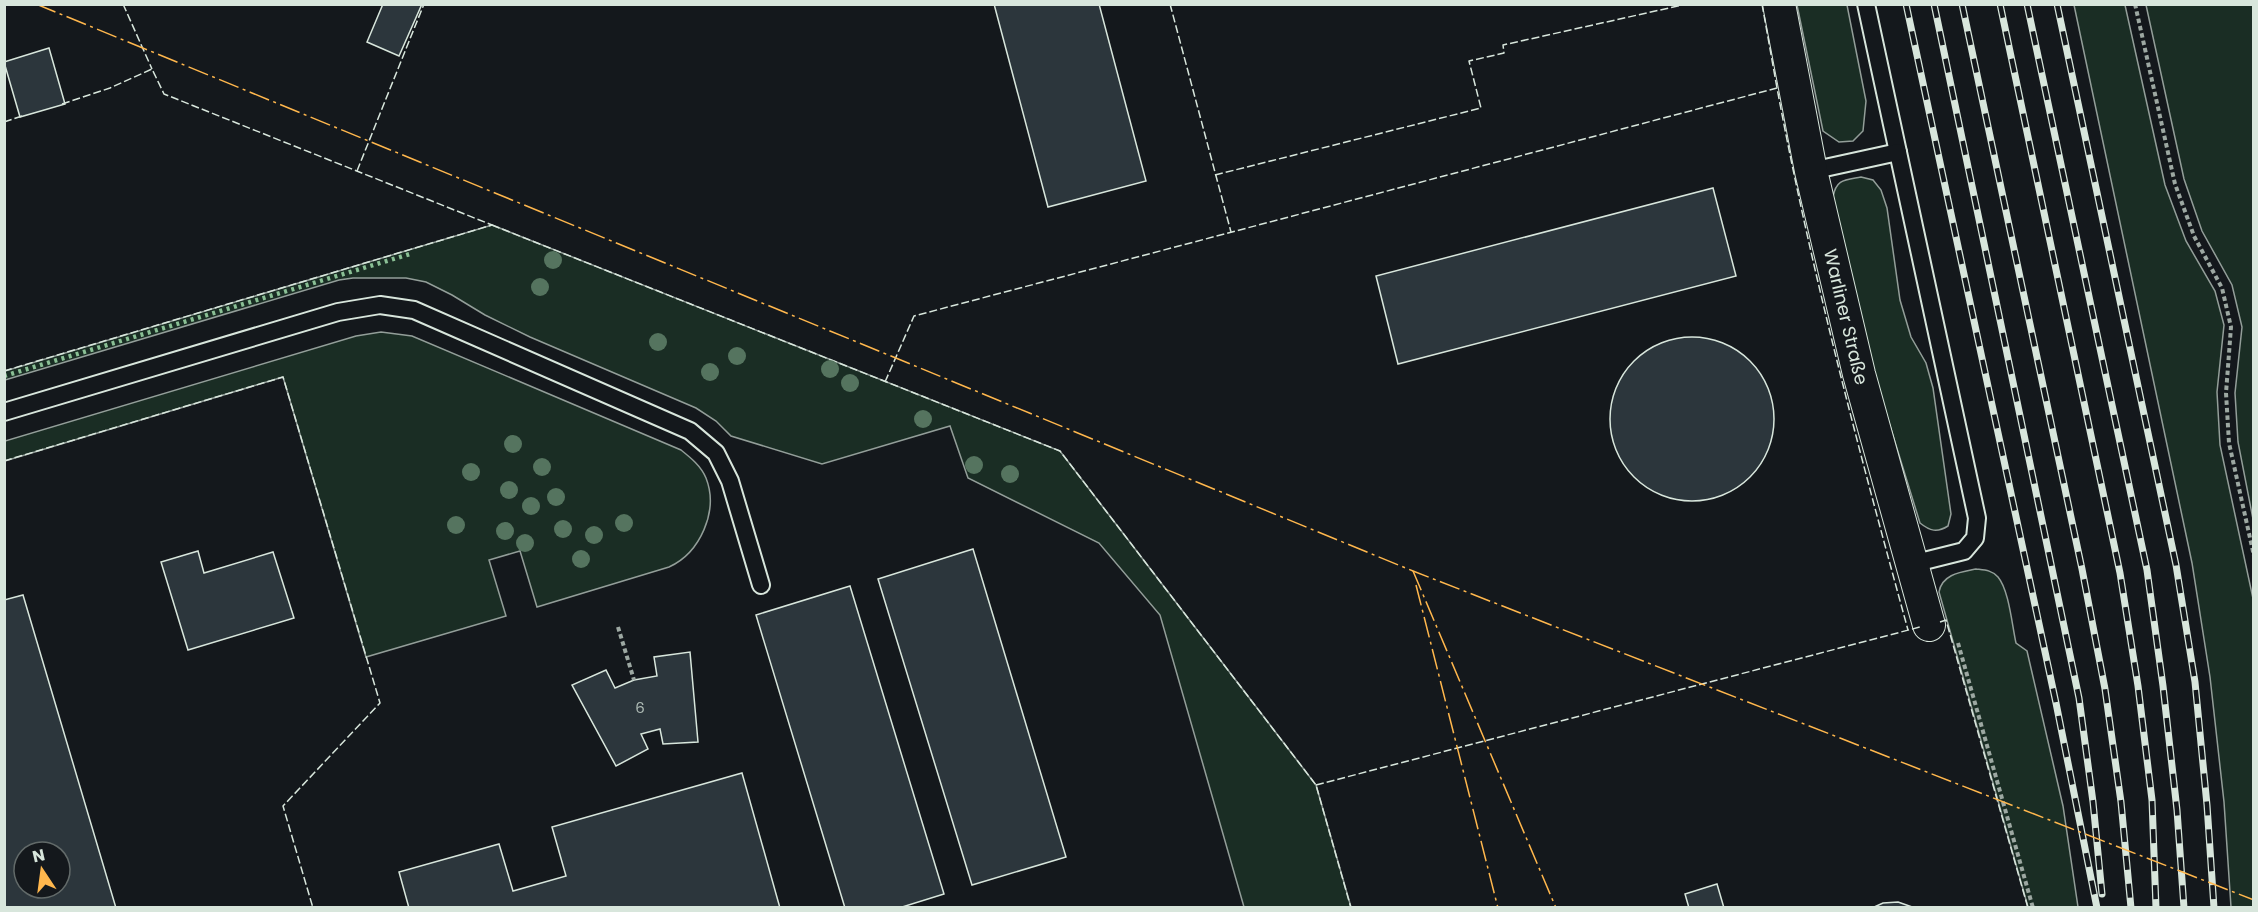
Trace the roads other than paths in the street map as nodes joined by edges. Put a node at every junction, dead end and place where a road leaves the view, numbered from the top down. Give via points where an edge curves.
1 (1779, 4) edge
2 (1866, 4) edge
3 (1898, 152) junction
4 (1811, 171) junction
5 (4, 412) edge
6 (1912, 564) junction
7 (761, 585) dead end
8 (1943, 630) road end

1 - 4 street, Warliner Straße
2 - 3 lane
3 - 4 lane
3 - 6 lane via 1977,518 1975,538 1964,551
4 - 6 street, Warliner Straße via 1859,374
5 - 7 lane via 338,312 380,305 414,310 690,431 716,453 730,481
6 - 8 street, Warliner Straße

